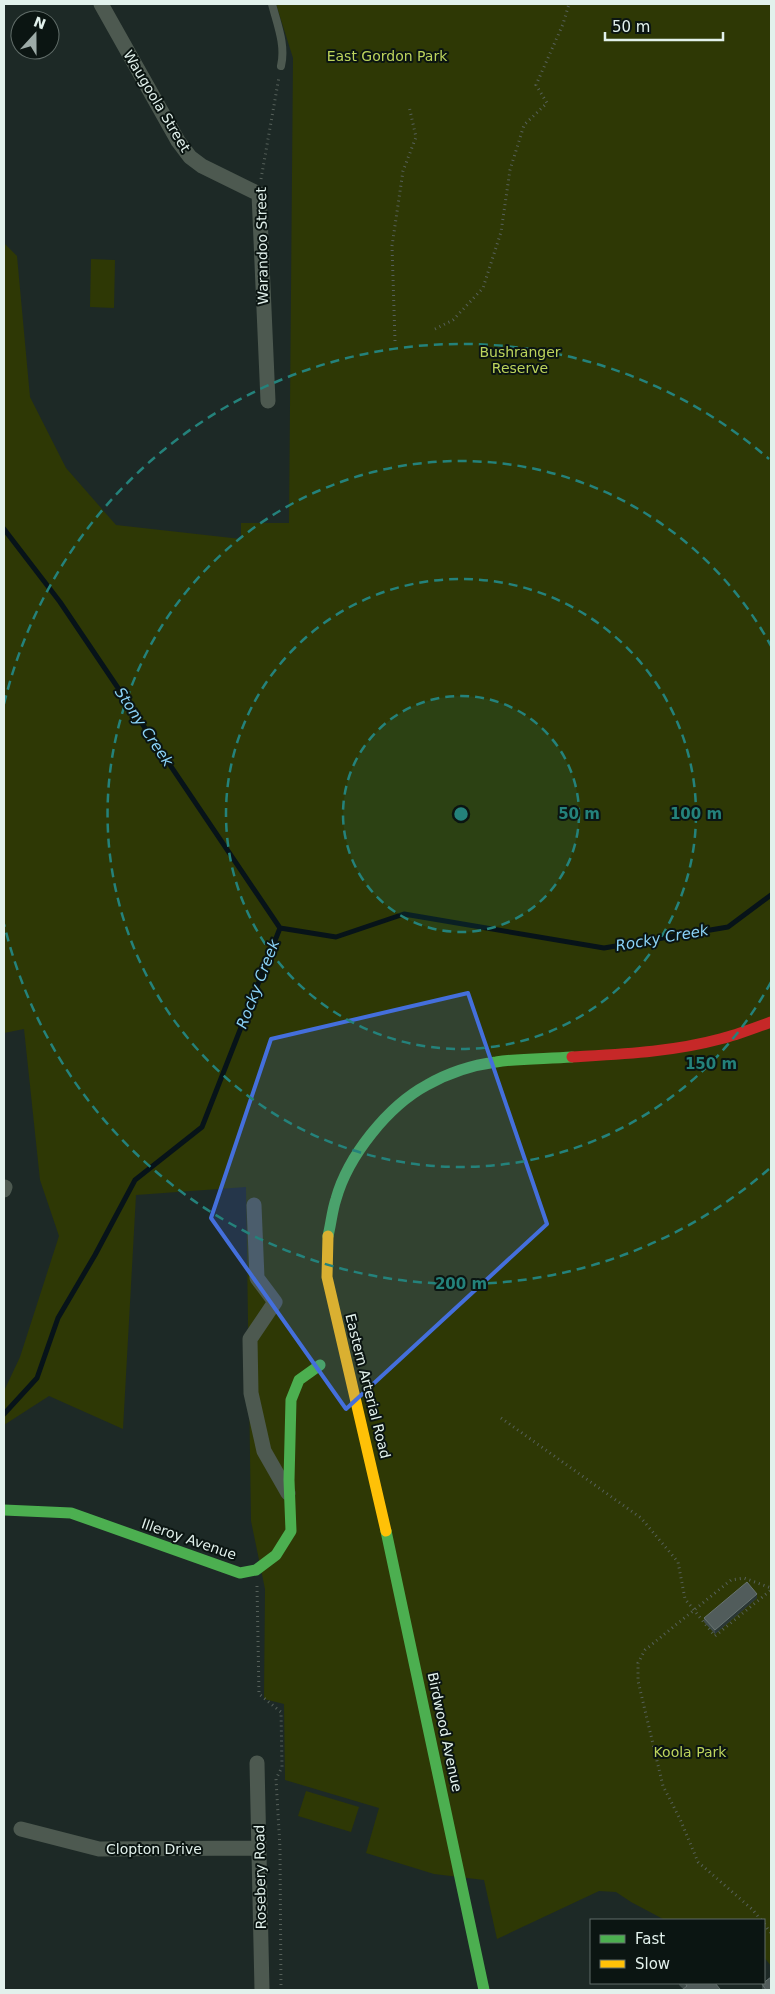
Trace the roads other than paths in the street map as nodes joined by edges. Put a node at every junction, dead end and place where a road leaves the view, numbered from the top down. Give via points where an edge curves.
1 (101, 4) edge
2 (272, 4) edge
3 (281, 66) road end
4 (258, 194) joint
5 (268, 401) dead end
6 (771, 1022) edge
7 (524, 1048) dead end
8 (648, 1052) junction
9 (254, 1205) dead end
10 (320, 1365) dead end
11 (336, 1367) dead end
12 (375, 1480) junction
13 (291, 1499) junction
14 (4, 1510) edge
15 (257, 1764) dead end
16 (21, 1829) dead end
17 (259, 1848) junction
18 (262, 1990) edge
19 (484, 1990) edge

1 - 4 street, Waugoola Street via 190,157
2 - 3 lane via 282,41
4 - 5 street, Warandoo Street
6 - 8 main road, Eastern Arterial Road via 722,1040
7 - 8 main road, Eastern Arterial Road
8 - 12 main road, Eastern Arterial Road via 496,1062 459,1071 427,1085 399,1105 374,1131 352,1162 336,1198 327,1243 328,1278
9 - 13 street via 257,1278 275,1302 250,1339 251,1393 264,1451
10 - 13 main road, Illeroy Avenue via 299,1380 291,1400
11 - 12 main road, Eastern Arterial Road
12 - 19 main road, Birdwood Avenue
13 - 14 main road, Illeroy Avenue via 291,1531 276,1555 256,1570 240,1573 71,1513
15 - 17 street, Rosebery Road
16 - 17 street, Clopton Drive via 99,1849
17 - 18 street, Rosebery Road

